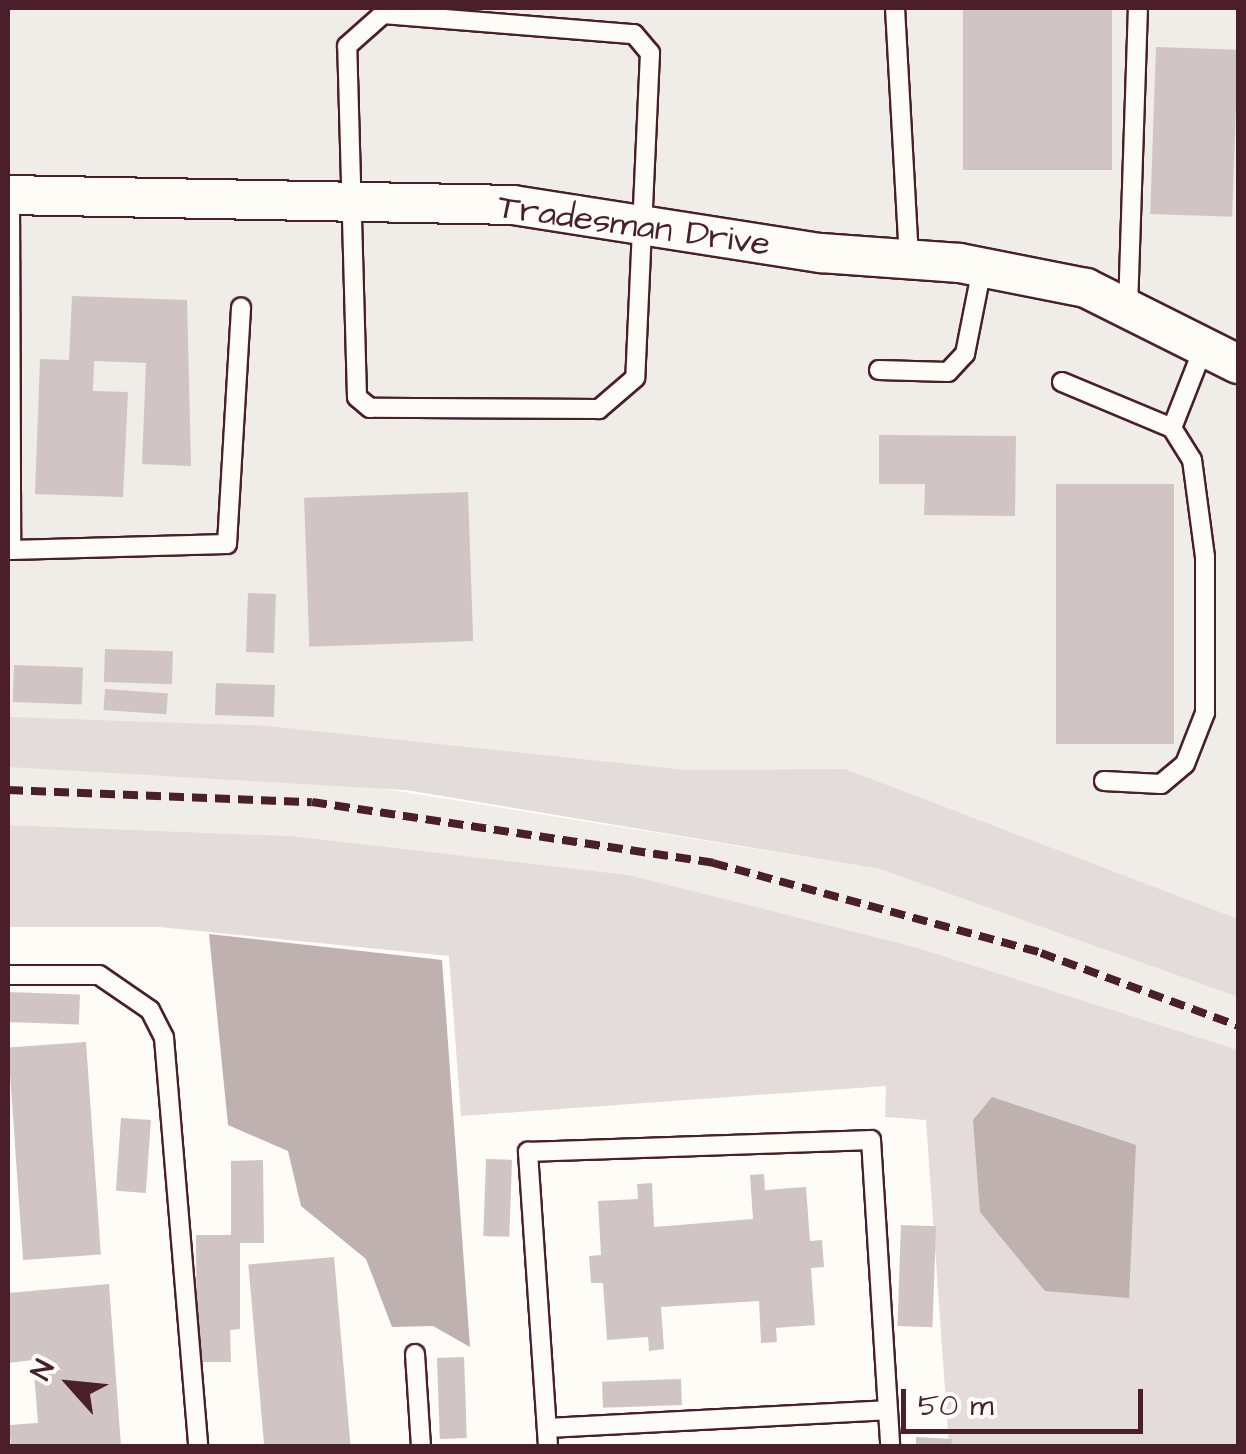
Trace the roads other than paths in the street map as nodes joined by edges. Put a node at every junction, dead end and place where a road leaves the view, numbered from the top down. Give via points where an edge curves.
1 (896, 8) edge
2 (1138, 8) edge
3 (9, 195) edge
4 (346, 199) junction
5 (641, 224) junction
6 (909, 260) junction
7 (982, 268) junction
8 (241, 307) dead end
9 (1128, 308) junction
10 (1205, 344) junction
11 (1238, 364) edge
12 (879, 370) dead end
13 (1062, 382) dead end
14 (1172, 428) junction
15 (1104, 781) dead end
16 (8, 976) edge
17 (415, 1354) dead end
18 (888, 1410) junction
19 (547, 1437) edge
20 (198, 1446) edge
21 (422, 1446) edge
22 (890, 1446) edge

1 - 6 lane
2 - 9 lane
3 - 4 street, Tradesman Drive
3 - 8 lane via 11,550 228,544
4 - 5 street, Tradesman Drive via 514,205
4 - 5 lane via 357,397 370,408 599,409 636,378
4 - 5 lane via 347,46 384,14 634,34 650,53
5 - 6 street, Tradesman Drive
6 - 7 street, Tradesman Drive
7 - 9 street, Tradesman Drive via 1086,288
7 - 12 lane via 965,354 948,372
9 - 10 street, Tradesman Drive
10 - 11 street, Tradesman Drive
10 - 14 lane
13 - 14 lane
14 - 15 lane via 1192,460 1205,556 1205,713 1185,764 1160,784
16 - 20 lane via 99,975 150,1010 164,1038
17 - 21 lane
18 - 19 lane
18 - 19 lane via 871,1140 528,1152
18 - 22 lane

